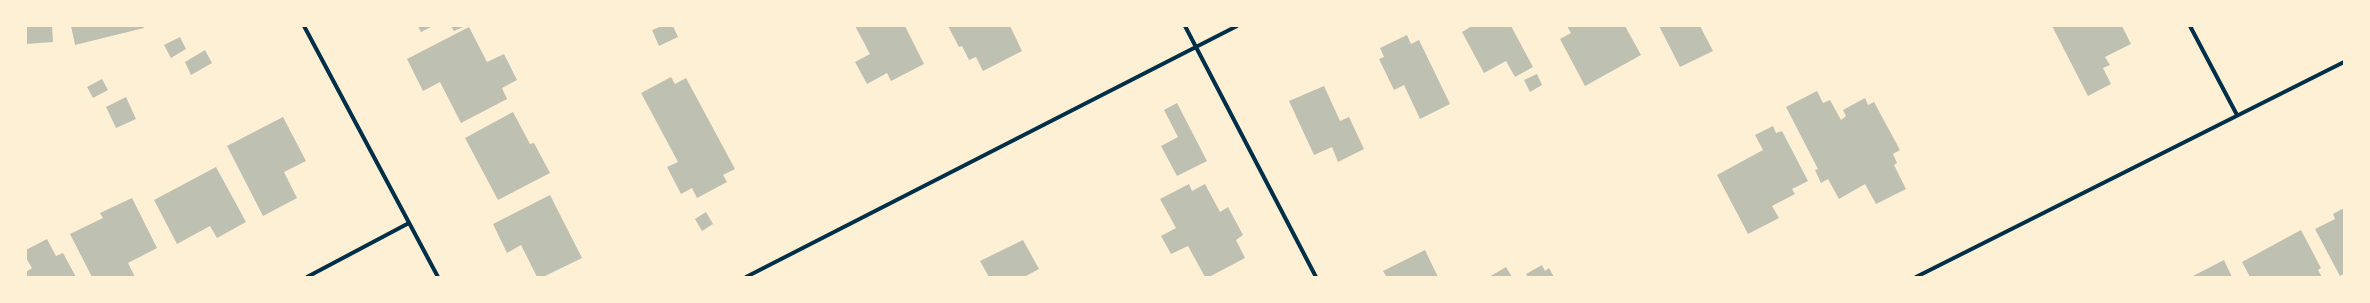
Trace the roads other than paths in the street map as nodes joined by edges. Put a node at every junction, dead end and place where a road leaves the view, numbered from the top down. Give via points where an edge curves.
1 (304, 26) edge
2 (1185, 26) edge
3 (1237, 26) edge
4 (2190, 26) edge
5 (1196, 46) junction
6 (2344, 62) edge
7 (2237, 115) junction
8 (409, 223) junction
9 (307, 277) edge
10 (438, 277) edge
11 (746, 277) edge
12 (1316, 277) edge
13 (1916, 277) edge

1 - 8 street
2 - 5 street
3 - 5 street
4 - 7 street
5 - 11 street
5 - 12 street
6 - 7 street
7 - 13 street
8 - 9 street
8 - 10 street

